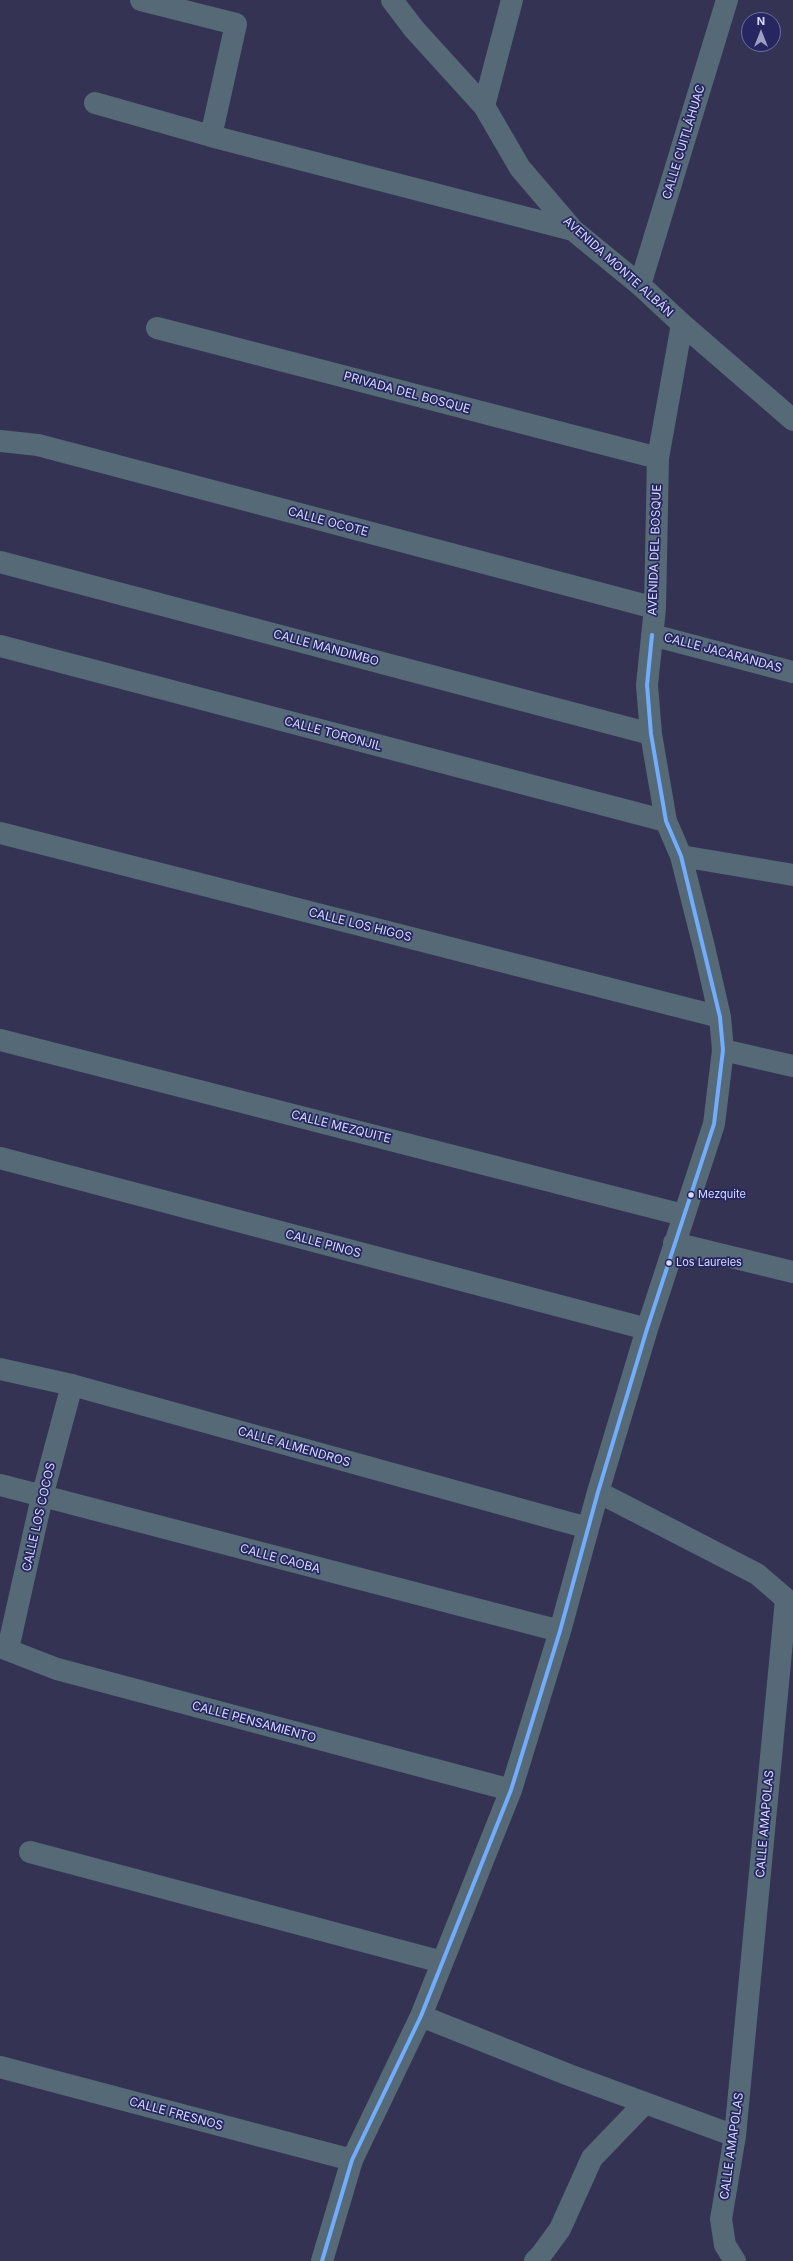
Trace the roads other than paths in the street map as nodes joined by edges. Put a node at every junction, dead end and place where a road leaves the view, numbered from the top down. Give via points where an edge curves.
1 (141, 0) edge
2 (392, 0) edge
3 (512, 0) edge
4 (727, 0) edge
5 (95, 102) dead end
6 (484, 106) junction
7 (211, 136) junction
8 (573, 230) junction
9 (640, 285) junction
10 (682, 324) junction
11 (156, 328) dead end
12 (793, 420) edge
13 (0, 441) edge
14 (658, 458) junction
15 (0, 562) edge
16 (655, 608) junction
17 (652, 635) junction
18 (0, 646) edge
19 (793, 672) edge
20 (651, 734) junction
21 (666, 821) junction
22 (0, 833) edge
23 (681, 856) junction
24 (793, 876) edge
25 (720, 1017) junction
26 (0, 1040) edge
27 (723, 1050) junction
28 (793, 1066) edge
29 (0, 1158) edge
30 (683, 1215) junction
31 (674, 1244) junction
32 (793, 1272) edge
33 (647, 1329) junction
34 (0, 1369) edge
35 (72, 1385) junction
36 (0, 1485) edge
37 (598, 1492) junction
38 (42, 1497) junction
39 (588, 1528) junction
40 (560, 1631) junction
41 (4, 1648) edge
42 (511, 1790) junction
43 (30, 1852) dead end
44 (442, 1962) junction
45 (421, 2016) junction
46 (0, 2067) edge
47 (645, 2103) junction
48 (735, 2136) junction
49 (352, 2160) junction
50 (322, 2261) edge
51 (535, 2261) edge
52 (735, 2261) edge

1 - 7 street via 236,24
2 - 6 street, AVENIDA MONTE ALBÁN via 414,29
3 - 6 street
4 - 9 street, CALLE CUITLÁHUAC
5 - 7 street
6 - 8 street, AVENIDA MONTE ALBÁN via 520,168
7 - 8 street
8 - 9 street, AVENIDA MONTE ALBÁN
9 - 10 street, AVENIDA MONTE ALBÁN
10 - 12 street, AVENIDA MONTE ALBÁN
10 - 14 street, AVENIDA DEL BOSQUE
11 - 14 street, PRIVADA DEL BOSQUE
13 - 16 street, CALLE OCOTE via 38,445
14 - 16 street, AVENIDA DEL BOSQUE
15 - 20 street, CALLE MANDIMBO
16 - 17 street, AVENIDA DEL BOSQUE
17 - 19 street, CALLE JACARANDAS
17 - 20 street, AVENIDA DEL BOSQUE via 647,685
18 - 21 street, CALLE TORONJIL
20 - 21 street, AVENIDA DEL BOSQUE
21 - 23 street, AVENIDA DEL BOSQUE
22 - 25 street, CALLE LOS HIGOS
23 - 24 street
23 - 25 street, AVENIDA DEL BOSQUE
25 - 27 street, AVENIDA DEL BOSQUE
26 - 30 street, CALLE MEZQUITE
27 - 28 street
27 - 30 street, AVENIDA DEL BOSQUE via 714,1124
29 - 33 street, CALLE PINOS
30 - 31 street, AVENIDA DEL BOSQUE
31 - 32 street
31 - 33 street, AVENIDA DEL BOSQUE
33 - 37 street, AVENIDA DEL BOSQUE
34 - 35 street, CALLE ALMENDROS
35 - 38 street, CALLE LOS COCOS
35 - 39 street, CALLE ALMENDROS
36 - 38 street, CALLE CAOBA
37 - 39 street, AVENIDA DEL BOSQUE
37 - 48 street, CALLE AMAPOLAS via 757,1574 786,1599
38 - 40 street, CALLE CAOBA
38 - 41 street, CALLE LOS COCOS
39 - 40 street, AVENIDA DEL BOSQUE
40 - 42 street, AVENIDA DEL BOSQUE
41 - 42 street, CALLE PENSAMIENTO via 57,1669
42 - 44 street, AVENIDA DEL BOSQUE
43 - 44 street
44 - 45 street, AVENIDA DEL BOSQUE
45 - 47 street via 569,2076
45 - 49 street, AVENIDA DEL BOSQUE
46 - 49 street, CALLE FRESNOS
47 - 48 street
47 - 51 street via 592,2158 560,2229
48 - 52 street, CALLE AMAPOLAS via 721,2219 725,2245
49 - 50 street, AVENIDA DEL BOSQUE

